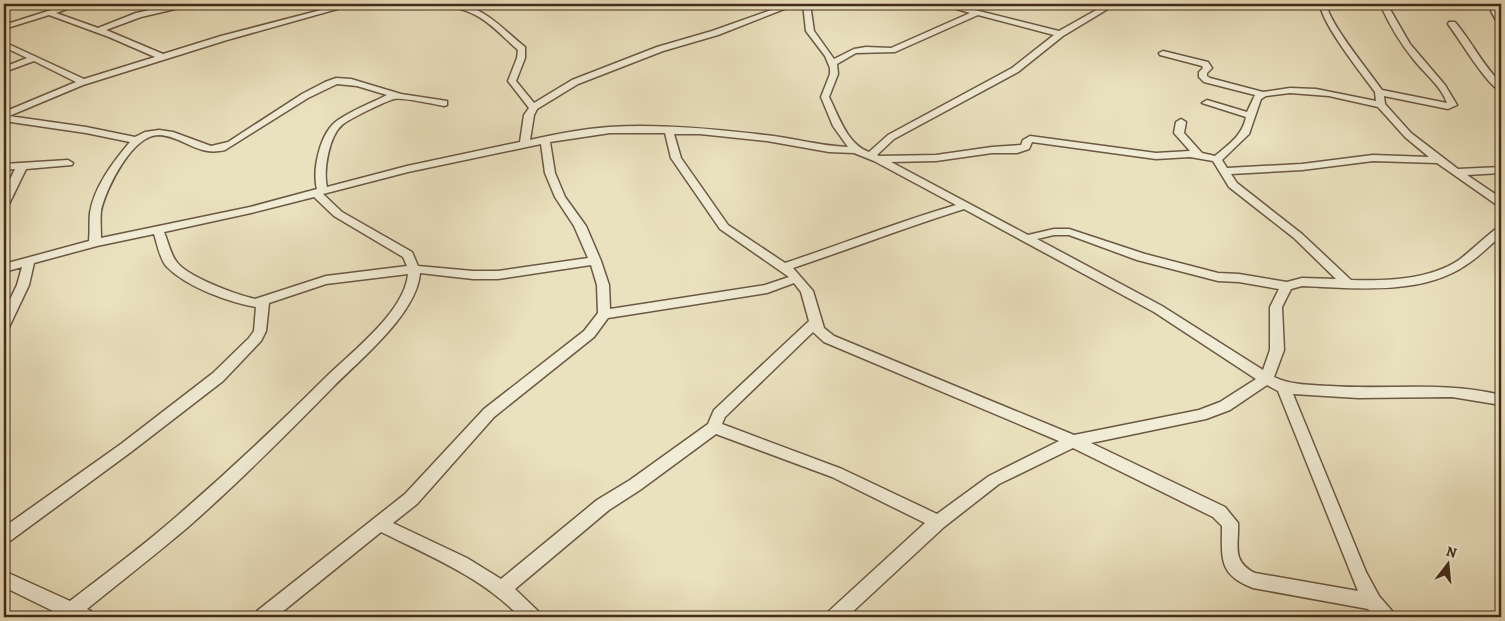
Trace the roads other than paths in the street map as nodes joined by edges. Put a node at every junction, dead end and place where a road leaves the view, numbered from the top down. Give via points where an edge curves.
1 (77, 4) edge
2 (185, 4) edge
3 (352, 4) edge
4 (454, 4) edge
5 (794, 4) edge
6 (806, 4) edge
7 (942, 4) edge
8 (1112, 4) edge
9 (1323, 4) edge
10 (1384, 4) edge
11 (1499, 4) edge
12 (977, 13) junction
13 (49, 14) junction
14 (1501, 22) edge
15 (1452, 24) dead end
16 (4, 26) edge
17 (99, 30) junction
18 (1060, 34) junction
19 (4, 44) edge
20 (1163, 54) dead end
21 (162, 57) junction
22 (32, 59) junction
23 (833, 63) junction
24 (4, 70) edge
25 (84, 82) junction
26 (1501, 88) edge
27 (1379, 92) junction
28 (1262, 94) junction
29 (395, 95) junction
30 (444, 103) dead end
31 (1207, 103) dead end
32 (1382, 105) junction
33 (534, 107) junction
34 (4, 116) edge
35 (1252, 116) junction
36 (1181, 122) dead end
37 (669, 131) junction
38 (136, 140) junction
39 (545, 140) junction
40 (525, 142) junction
41 (855, 150) junction
42 (1198, 154) junction
43 (874, 158) junction
44 (1217, 159) junction
45 (1439, 160) junction
46 (68, 164) dead end
47 (22, 166) junction
48 (4, 168) edge
49 (1501, 170) edge
50 (1225, 171) junction
51 (1456, 172) junction
52 (319, 191) junction
53 (1501, 203) edge
54 (4, 204) edge
55 (964, 206) junction
56 (158, 230) junction
57 (1501, 230) edge
58 (1028, 238) junction
59 (96, 243) junction
60 (29, 261) junction
61 (595, 261) junction
62 (785, 267) junction
63 (4, 268) edge
64 (414, 269) junction
65 (797, 278) junction
66 (1348, 284) junction
67 (1287, 286) junction
68 (768, 289) junction
69 (806, 291) junction
70 (263, 301) junction
71 (604, 314) junction
72 (816, 322) junction
73 (4, 325) edge
74 (1266, 379) junction
75 (1284, 388) junction
76 (1501, 400) edge
77 (714, 427) junction
78 (1074, 441) junction
79 (938, 522) junction
80 (380, 524) junction
81 (4, 536) edge
82 (4, 579) edge
83 (501, 590) junction
84 (1373, 602) junction
85 (74, 615) edge
86 (263, 617) edge
87 (532, 617) edge
88 (835, 617) edge
89 (1386, 617) edge

1 - 13 street
2 - 17 street
3 - 21 street
4 - 33 street via 479,12 522,49 512,81 528,104
5 - 33 street via 591,74
6 - 23 street via 810,31
7 - 12 street
8 - 18 street
9 - 27 street via 1333,26
10 - 27 street via 1414,56 1452,105
11 - 14 street via 1495,11
12 - 18 street
12 - 23 street via 892,50 854,51
13 - 16 street
13 - 17 street
15 - 26 street via 1491,80
17 - 21 street
18 - 43 street via 1016,70 891,137
19 - 22 street
20 - 28 street via 1205,64 1208,68 1203,77 1207,80
21 - 25 street
22 - 24 street
22 - 25 street
23 - 41 street via 834,74 825,97 838,126
25 - 34 street via 44,96
27 - 32 street
28 - 32 street via 1301,89
28 - 35 street via 1257,98
29 - 30 street
29 - 38 street via 338,81 312,92 222,148 201,146 164,132 146,133
29 - 52 street via 339,123 333,130 320,169
31 - 35 street
32 - 45 street via 1408,136
33 - 40 street via 529,115
34 - 38 street
35 - 44 street via 1241,140
36 - 42 street via 1179,133
37 - 39 street via 610,130
37 - 41 street via 700,131
37 - 62 street via 676,158 724,227
38 - 59 street via 116,165 96,212
39 - 40 street
39 - 61 street via 550,173 560,197 580,226
40 - 52 street
41 - 43 street
42 - 43 street via 1161,156 1030,139 1023,149 936,158
42 - 44 street
43 - 55 street
44 - 50 street
45 - 50 street via 1373,158 1302,167
45 - 51 street
46 - 47 street
47 - 48 street
47 - 54 street
49 - 51 street
50 - 66 street via 1233,185 1298,236
51 - 53 street
52 - 56 street
52 - 64 street via 338,214 408,256
55 - 58 street
55 - 62 street
56 - 59 street
56 - 70 street via 171,264 200,284 233,296
57 - 66 street via 1462,263 1432,277 1377,285
58 - 67 street via 1069,232 1141,258 1218,277
58 - 74 street via 1158,309
59 - 60 street
60 - 63 street
60 - 73 street via 23,285
61 - 64 street via 498,275
61 - 71 street via 603,285
62 - 65 street
64 - 70 street via 326,280
64 - 85 street via 413,284 402,305 381,331 280,432
65 - 68 street
65 - 69 street
66 - 67 street via 1302,282
67 - 74 street via 1276,308 1277,350
68 - 69 street
68 - 71 street
69 - 72 street
70 - 81 street via 260,331 218,377
71 - 80 street via 589,334 489,413 411,499
72 - 77 street via 719,414
72 - 78 street via 818,330 829,339
74 - 75 street
74 - 78 street via 1225,406 1201,415
75 - 76 street via 1366,393 1458,392
75 - 84 street via 1359,575
77 - 79 street via 837,473
77 - 83 street via 603,505
78 - 79 street via 994,480
78 - 84 street via 1225,517 1230,523 1231,564 1239,574 1253,580
79 - 88 street
80 - 83 street via 478,574
80 - 86 street
82 - 85 street
83 - 87 street
84 - 89 street

